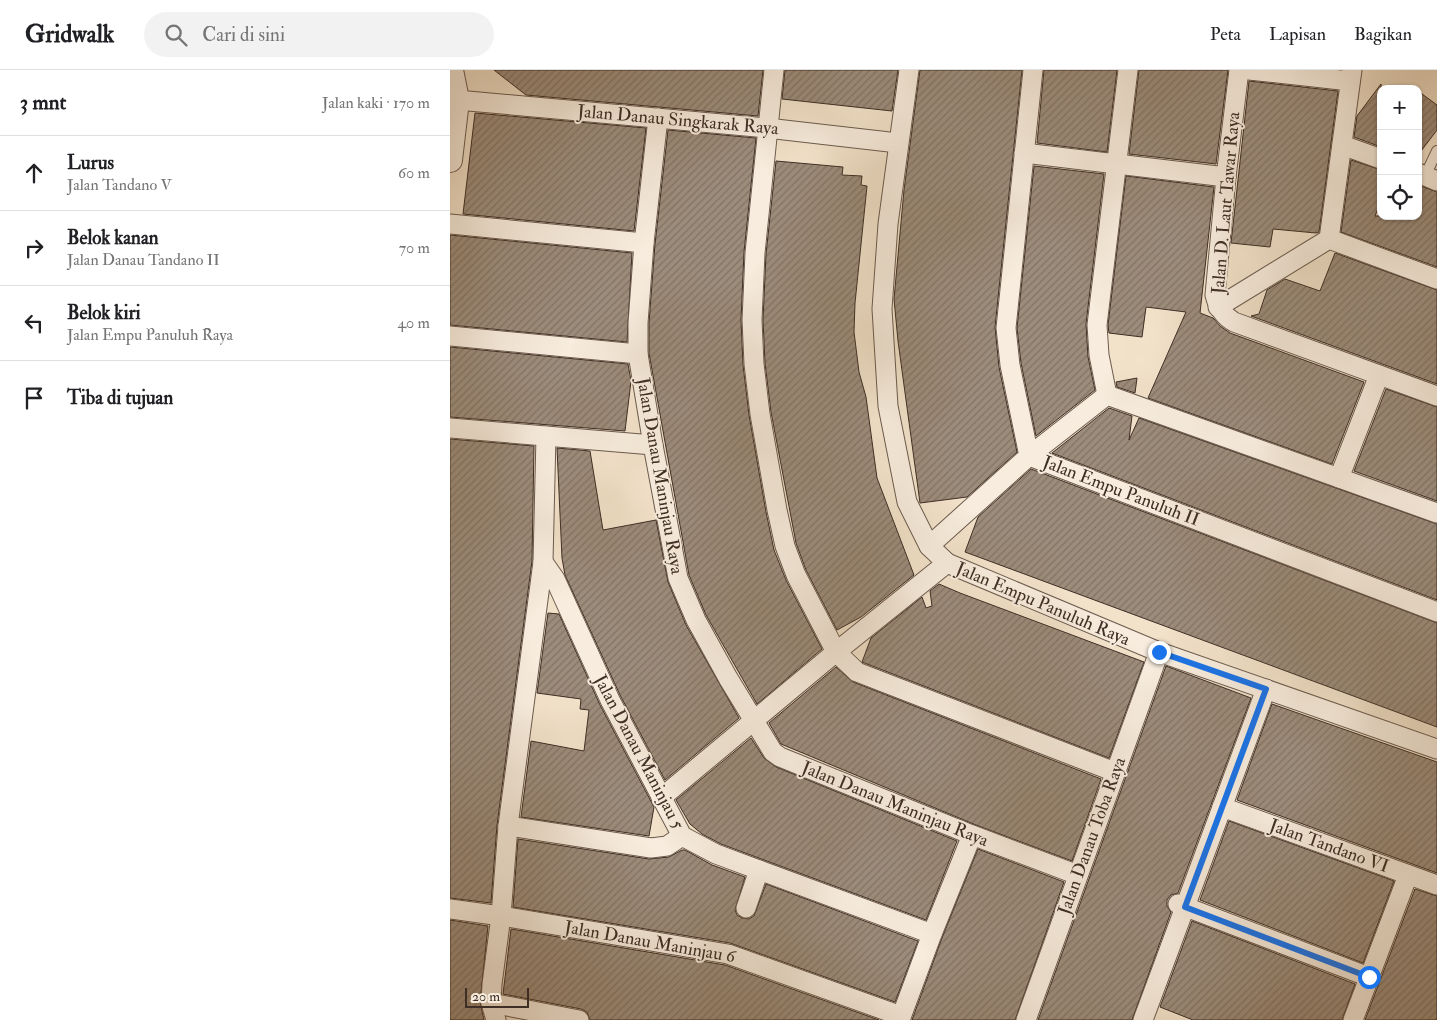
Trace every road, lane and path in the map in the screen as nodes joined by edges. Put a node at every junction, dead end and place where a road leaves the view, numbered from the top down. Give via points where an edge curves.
1 (451, 70) edge
2 (774, 70) edge
3 (909, 70) edge
4 (1034, 70) edge
5 (1128, 70) edge
6 (1239, 70) edge
7 (1249, 70) edge
8 (1351, 76) edge
9 (454, 101) edge
10 (658, 118) junction
11 (767, 128) junction
12 (898, 143) junction
13 (1342, 144) junction
14 (1437, 151) edge
15 (1024, 153) junction
16 (1377, 157) edge
17 (450, 160) edge
18 (1118, 164) junction
19 (1226, 177) junction
20 (1427, 177) edge
21 (450, 224) edge
22 (1329, 239) junction
23 (644, 243) junction
24 (1437, 279) edge
25 (1218, 307) junction
26 (450, 336) edge
27 (638, 354) junction
28 (1379, 375) junction
29 (1107, 395) junction
30 (1437, 396) edge
31 (450, 428) edge
32 (546, 436) junction
33 (653, 445) junction
34 (1029, 456) junction
35 (1339, 478) junction
36 (1437, 513) edge
37 (929, 546) junction
38 (543, 562) junction
39 (947, 563) junction
40 (1437, 612) edge
41 (836, 652) junction
42 (1159, 652) junction
43 (1266, 689) junction
44 (754, 720) junction
45 (1437, 750) edge
46 (1115, 772) junction
47 (661, 798) junction
48 (1222, 807) junction
49 (508, 826) junction
50 (972, 835) junction
51 (682, 836) junction
52 (759, 870) junction
53 (1078, 875) junction
54 (1408, 875) junction
55 (1437, 885) edge
56 (1182, 905) junction
57 (746, 908) dead end
58 (450, 909) edge
59 (501, 916) junction
60 (932, 934) junction
61 (1369, 977) junction
62 (494, 1012) edge
63 (901, 1018) edge
64 (1150, 1018) edge
65 (579, 1020) edge
66 (1026, 1020) edge
67 (1354, 1020) edge

1 - 9 street
2 - 11 street
3 - 12 street, Jalan Empu Panuluh Raya
4 - 15 street, Jalan Empu Panuluh II
5 - 18 street
6 - 19 street, Jalan D. Laut Tawar Raya
7 - 8 street
8 - 13 street
9 - 10 street, Jalan Danau Singkarak Raya
9 - 17 street
10 - 11 street, Jalan Danau Singkarak Raya
10 - 23 street, Jalan Danau Maninjau Raya
11 - 12 street, Jalan Danau Singkarak Raya
11 - 41 street via 752,320 757,389 785,546 796,575
12 - 37 street, Jalan Empu Panuluh Raya via 882,309 888,406 907,502
13 - 16 street
13 - 22 street
14 - 20 lane
15 - 18 street
15 - 34 street, Jalan Empu Panuluh II via 1006,328 1010,365
18 - 19 street
18 - 29 street via 1097,325
19 - 25 street, Jalan D. Laut Tawar Raya via 1215,295
21 - 23 street
22 - 24 street
22 - 25 street
23 - 27 street, Jalan Danau Maninjau Raya
25 - 28 street, Jalan D. Laut Tawar Raya via 1234,322
26 - 27 street
27 - 33 street, Jalan Danau Maninjau Raya
28 - 30 street, Jalan D. Laut Tawar Raya
28 - 35 street
29 - 34 street
29 - 35 street
31 - 32 street
32 - 33 street
32 - 38 street
33 - 44 street, Jalan Danau Maninjau Raya via 678,578 696,620
34 - 37 street
34 - 40 street, Jalan Empu Panuluh II
35 - 36 street
37 - 39 street, Jalan Empu Panuluh Raya
38 - 47 street, Jalan Danau Maninjau 5 via 555,579 610,700
38 - 49 street
39 - 41 street
39 - 42 street, Jalan Empu Panuluh Raya
41 - 44 street
41 - 46 street via 857,672
42 - 43 street, Jalan Empu Panuluh Raya
42 - 46 street, Jalan Danau Toba Raya
43 - 45 street, Jalan Empu Panuluh Raya
43 - 48 street
44 - 47 street
44 - 50 street, Jalan Danau Maninjau Raya via 773,752 780,757
46 - 53 street, Jalan Danau Toba Raya
47 - 51 street, Jalan Danau Maninjau 5
48 - 54 street, Jalan Tandano VI
48 - 56 street
49 - 51 street via 651,848 666,846
49 - 59 street
50 - 53 street, Jalan Danau Maninjau Raya
50 - 60 street
51 - 52 street, Jalan Danau Maninjau 5 via 716,854
52 - 57 street
52 - 60 street, Jalan Danau Maninjau 5
53 - 66 street, Jalan Danau Toba Raya
54 - 55 street, Jalan Tandano VI
54 - 61 street
56 - 61 street
56 - 64 street
58 - 59 street, Jalan Danau Maninjau 6
59 - 62 street via 492,984
59 - 63 street, Jalan Danau Maninjau 6 via 728,954
60 - 63 street
61 - 67 street
62 - 65 street

